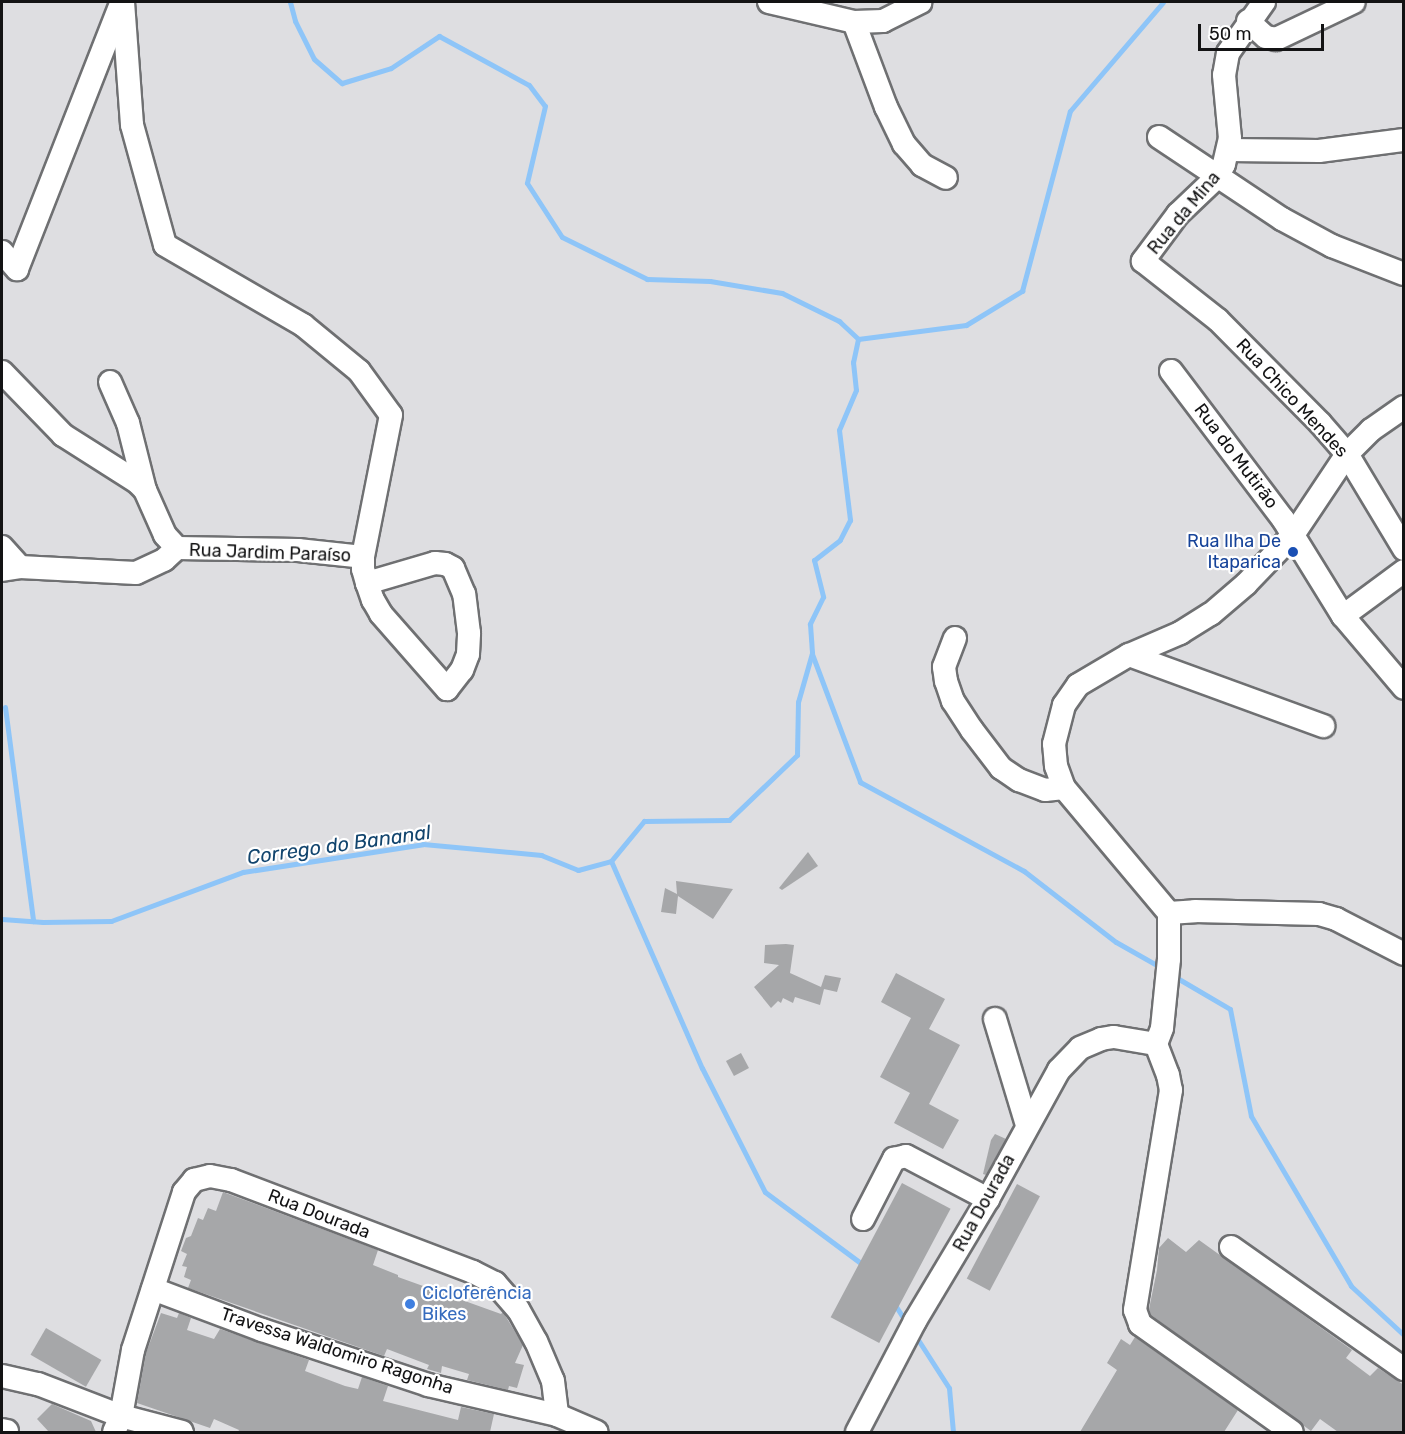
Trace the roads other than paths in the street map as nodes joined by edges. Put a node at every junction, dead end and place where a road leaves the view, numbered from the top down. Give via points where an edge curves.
1 (122, 2) edge
2 (769, 2) edge
3 (921, 2) edge
4 (1264, 2) edge
5 (1354, 2) edge
6 (1248, 21) junction
7 (854, 22) junction
8 (1159, 137) dead end
9 (1404, 140) edge
10 (1229, 150) junction
11 (1217, 177) junction
12 (946, 178) dead end
13 (2, 252) edge
14 (1404, 274) edge
15 (1211, 315) joint
16 (1172, 371) dead end
17 (2, 372) edge
18 (110, 382) dead end
19 (1404, 407) edge
20 (134, 445) junction
21 (1347, 454) junction
22 (101, 461) junction
23 (145, 490) junction
24 (1293, 535) junction
25 (173, 546) junction
26 (2, 547) edge
27 (1404, 549) edge
28 (363, 557) junction
29 (11, 568) edge
30 (1404, 570) edge
31 (367, 583) junction
32 (1343, 616) junction
33 (955, 638) dead end
34 (1129, 655) junction
35 (1404, 688) edge
36 (1323, 726) dead end
37 (1064, 788) junction
38 (1169, 913) junction
39 (1404, 954) edge
40 (995, 1019) dead end
41 (1156, 1044) junction
42 (1027, 1125) junction
43 (988, 1199) junction
44 (863, 1219) dead end
45 (1231, 1247) dead end
46 (153, 1289) junction
47 (1404, 1369) edge
48 (2, 1376) edge
49 (557, 1415) junction
50 (117, 1424) edge
51 (182, 1432) edge
52 (597, 1432) edge
53 (857, 1432) edge
54 (1292, 1432) edge

1 - 13 street via 17,268
1 - 28 street via 132,125 165,245 303,325 359,371 391,415
2 - 7 street
3 - 7 street via 883,21
4 - 6 street, Rua da Mina
5 - 6 street via 1276,39 1266,37
6 - 10 street, Rua da Mina via 1225,64
7 - 12 street via 904,144 922,165
8 - 11 street
9 - 10 street, Rua da Mina via 1328,151
10 - 11 street, Rua da Mina
11 - 14 street via 1332,246
11 - 15 street, Rua da Mina via 1178,214 1143,261
15 - 21 street, Rua Chico Mendes
16 - 24 street, Rua do Mutirão
17 - 22 street via 63,435
18 - 20 street
19 - 21 street via 1371,430
20 - 22 street
20 - 23 street
21 - 24 street
21 - 27 street, Rua Chico Mendes
22 - 23 street
23 - 25 street
24 - 32 street, Rua do Mutirão
24 - 34 street via 1246,584 1210,614 1180,633
25 - 28 street, Rua Jardim Paraíso via 298,550
25 - 29 street, Rua Jardim Paraíso via 164,560 136,573
26 - 29 street
28 - 31 street
30 - 32 street
31 - 31 street via 435,563 453,568 464,594 468,654 462,670 447,689 381,614
32 - 35 street, Rua do Mutirão
33 - 37 street via 944,667 946,681 953,701 972,730 1001,768 1019,780 1045,790
34 - 36 street
34 - 37 street via 1078,685 1064,705 1054,744
37 - 38 street
38 - 39 street via 1319,914
38 - 41 street via 1169,959 1162,1028
40 - 42 street
41 - 42 street, Rua Dourada via 1114,1037 1080,1048 1059,1070
41 - 54 street via 1168,1075 1170,1100 1134,1310 1140,1324
42 - 43 street, Rua Dourada
43 - 44 street via 906,1156 894,1159
43 - 53 street, Rua Dourada via 915,1321
45 - 47 street
46 - 49 street, Travessa Waldomiro Ragonha via 418,1382
46 - 49 street, Rua Dourada via 184,1192 202,1177 231,1180 495,1283 518,1310 536,1341 553,1381
46 - 50 street, Rua Dourada
48 - 50 street via 38,1384
49 - 52 street
50 - 51 street

